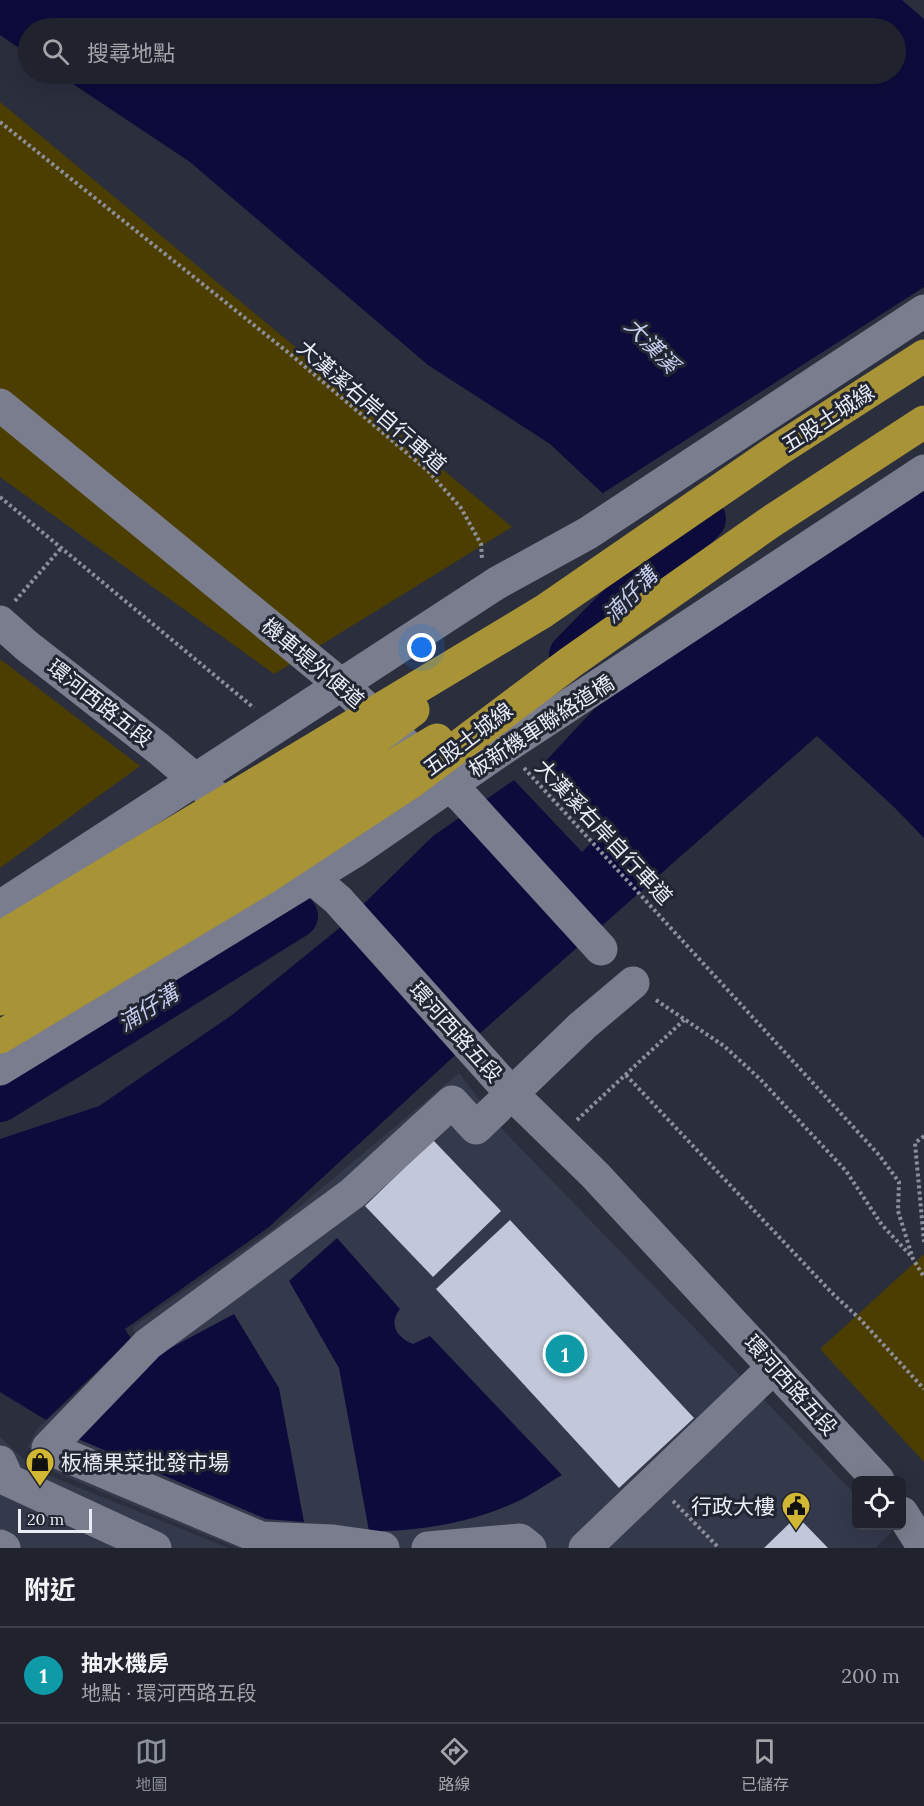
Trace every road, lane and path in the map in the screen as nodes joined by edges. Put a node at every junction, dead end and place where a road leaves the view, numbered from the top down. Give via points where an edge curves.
1 (0, 122) edge
2 (924, 311) edge
3 (924, 356) edge
4 (0, 405) edge
5 (924, 422) edge
6 (924, 471) edge
7 (0, 497) edge
8 (62, 547) junction
9 (483, 564) dead end
10 (544, 611) junction
11 (4, 616) edge
12 (571, 662) junction
13 (255, 708) dead end
14 (518, 762) dead end
15 (0, 907) edge
16 (0, 938) edge
17 (601, 949) dead end
18 (0, 964) edge
19 (633, 983) joint
20 (0, 999) edge
21 (684, 1020) junction
22 (0, 1037) edge
23 (0, 1069) edge
24 (626, 1075) junction
25 (511, 1093) junction
26 (572, 1125) dead end
27 (924, 1136) edge
28 (924, 1242) edge
29 (913, 1259) junction
30 (924, 1277) edge
31 (774, 1367) junction
32 (924, 1389) edge
33 (0, 1462) edge
34 (874, 1476) edge
35 (672, 1500) dead end
36 (906, 1510) edge
37 (906, 1519) edge
38 (924, 1530) edge
39 (0, 1546) edge
40 (4, 1548) edge
41 (155, 1548) edge
42 (383, 1548) edge
43 (428, 1548) edge
44 (530, 1548) edge
45 (585, 1548) edge
46 (719, 1548) edge
47 (924, 1548) edge

1 - 9 path, 大漢溪右岸自行車道 via 280,346 428,471 461,508 481,544
2 - 15 street via 588,533 497,583
3 - 10 highway, 五股土城線 via 778,450
4 - 17 street, 機車堤外便道 via 345,688 464,800
5 - 12 highway, 五股土城線
6 - 23 street, 板新機車聯絡道橋 via 355,851
7 - 8 path
8 - 11 path
8 - 13 path
10 - 16 highway, 五股土城線
10 - 18 highway via 340,765
11 - 25 street, 環河西路五段 via 27,646 159,749 338,900
12 - 20 highway
12 - 22 highway, 五股土城線 via 401,789 268,876
14 - 29 path, 大漢溪右岸自行車道 via 879,1155 899,1182 898,1211
19 - 21 path
19 - 25 street
21 - 24 path
21 - 29 path via 724,1046 760,1079 846,1171 882,1225
24 - 26 path
24 - 32 path
25 - 31 street, 環河西路五段 via 595,1176
25 - 42 street via 476,1128 452,1101 353,1194 148,1344 48,1448 261,1538
27 - 28 path via 915,1143
29 - 30 path, 大漢溪右岸自行車道
31 - 34 street, 環河西路五段
31 - 45 street
33 - 41 street via 8,1480
35 - 46 path
36 - 38 street
37 - 47 street
39 - 40 street
43 - 44 street via 520,1540

